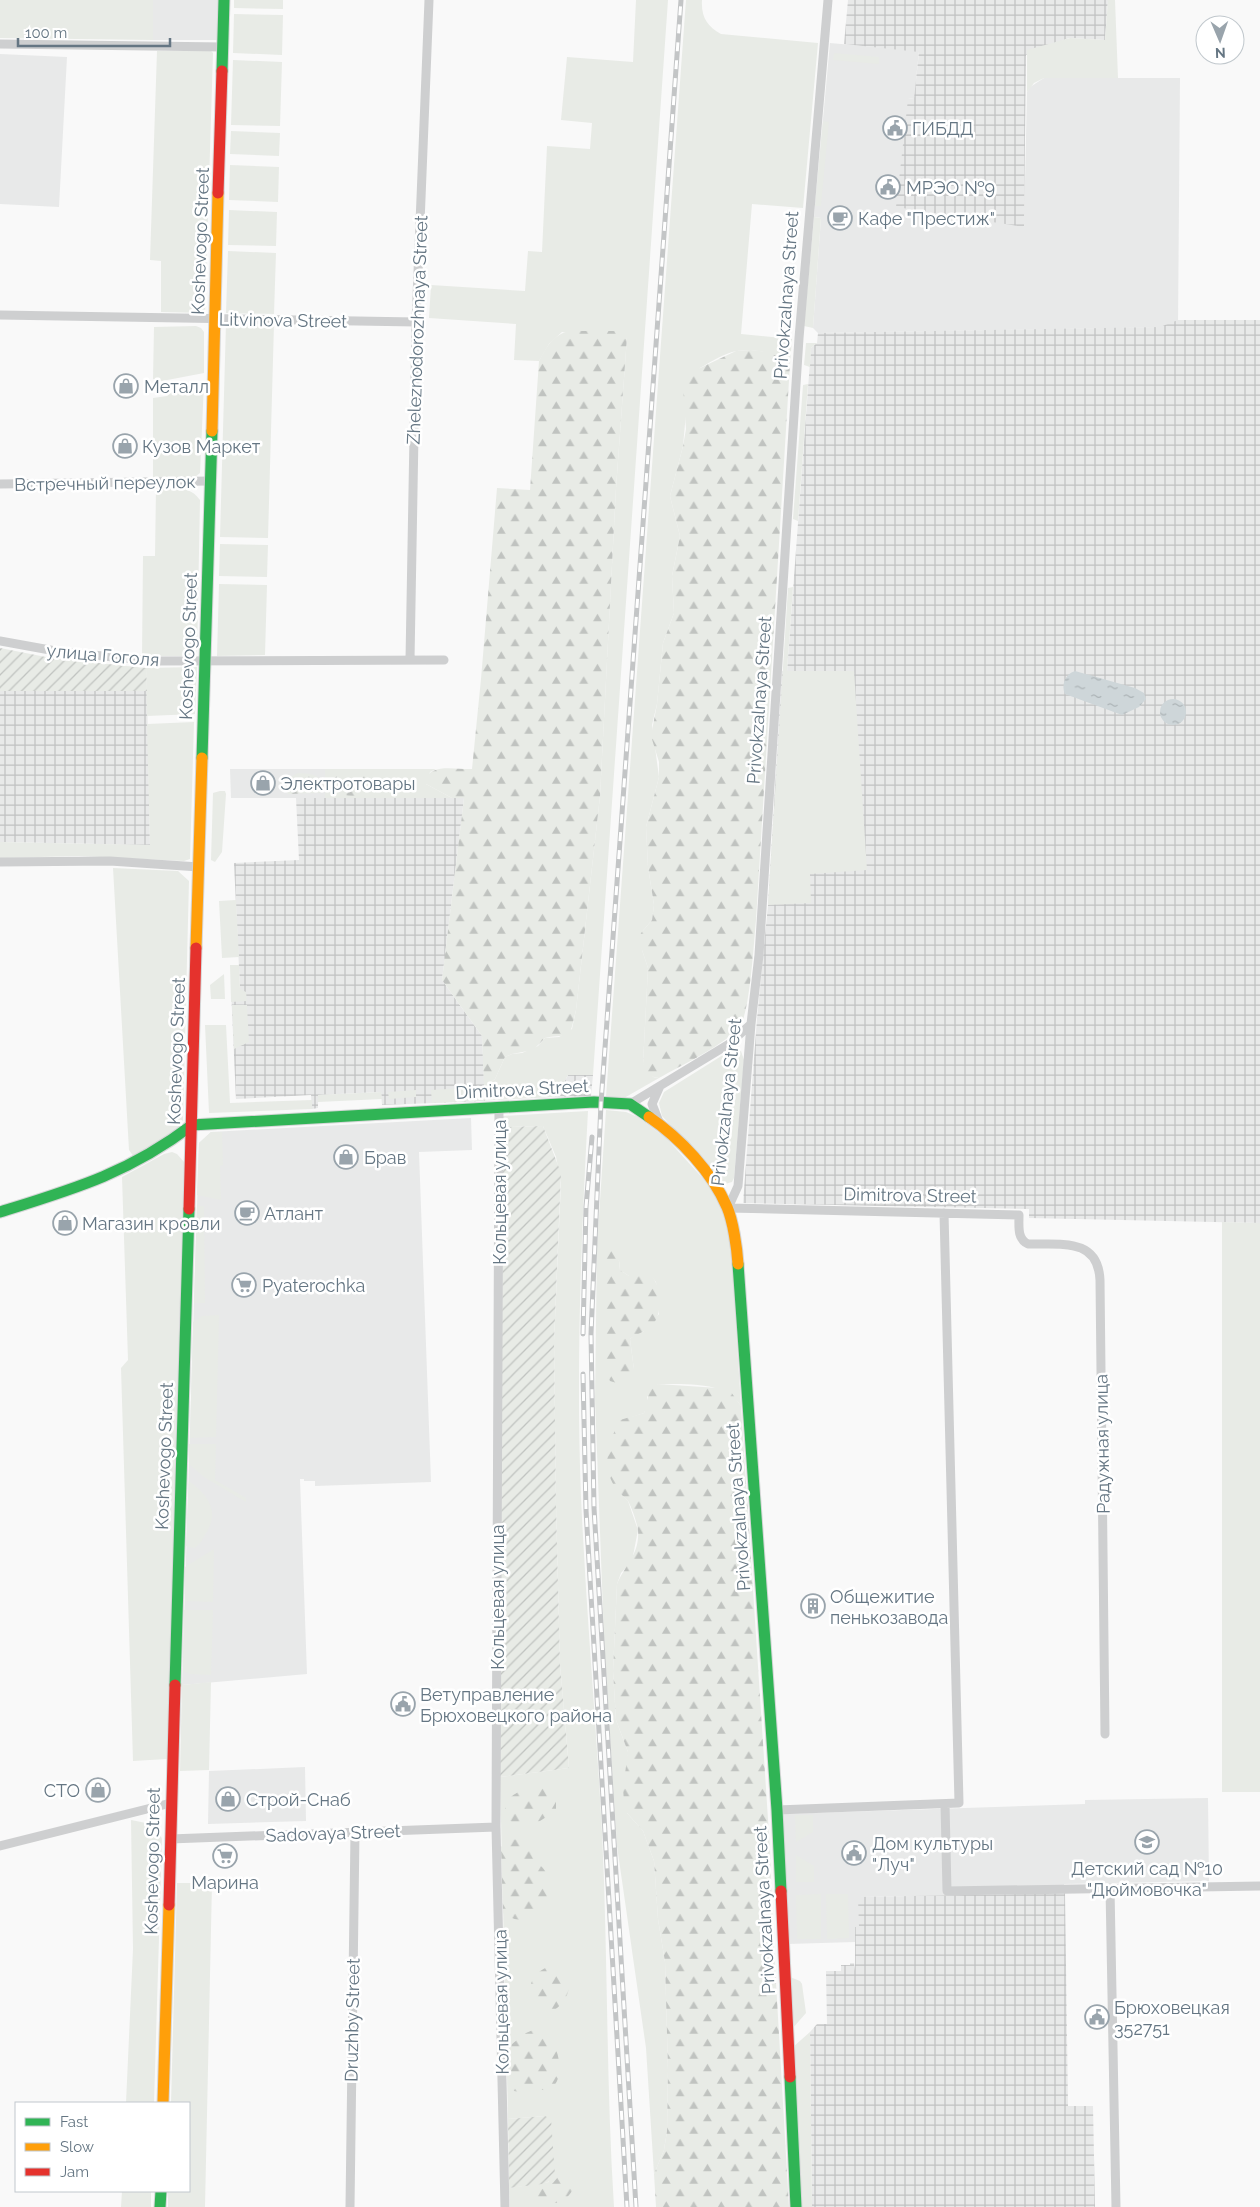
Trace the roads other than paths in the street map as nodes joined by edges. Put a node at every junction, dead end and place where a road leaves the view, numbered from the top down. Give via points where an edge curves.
1 (224, 0) edge
2 (429, 0) edge
3 (828, 0) edge
4 (0, 44) edge
5 (223, 47) junction
6 (0, 315) edge
7 (215, 318) junction
8 (416, 322) junction
9 (210, 481) junction
10 (0, 484) edge
11 (0, 641) edge
12 (410, 660) junction
13 (444, 660) dead end
14 (206, 661) junction
15 (0, 862) edge
16 (199, 867) junction
17 (751, 1024) junction
18 (660, 1086) junction
19 (630, 1104) junction
20 (499, 1108) junction
21 (660, 1124) junction
22 (192, 1125) junction
23 (728, 1208) junction
24 (0, 1212) edge
25 (944, 1213) junction
26 (1019, 1215) joint
27 (1105, 1734) dead end
28 (171, 1803) junction
29 (946, 1804) junction
30 (777, 1810) junction
31 (496, 1828) junction
32 (355, 1832) junction
33 (170, 1839) junction
34 (0, 1846) edge
35 (1260, 1886) edge
36 (1110, 1888) junction
37 (163, 2102) edge
38 (161, 2192) edge
39 (160, 2207) edge
40 (350, 2207) edge
41 (505, 2207) edge
42 (796, 2207) edge
43 (1116, 2207) edge

1 - 5 main road, Koshevogo Street
2 - 8 street, Zheleznodorozhnaya Street
3 - 17 street, Privokzalnaya Street via 799,338 763,909
4 - 5 street
5 - 7 main road, Koshevogo Street
6 - 7 street, Litvinova Street
7 - 8 street, Litvinova Street
7 - 9 main road, Koshevogo Street
8 - 12 street, Zheleznodorozhnaya Street
9 - 10 street, Встречный переулок
9 - 14 main road, Koshevogo Street
11 - 14 street, улица Гоголя via 102,657
12 - 13 street
12 - 14 street
14 - 16 main road, Koshevogo Street
15 - 16 street via 110,861
16 - 22 main road, Koshevogo Street
17 - 18 street via 730,1044
17 - 23 street, Privokzalnaya Street via 738,1186
18 - 19 street
18 - 21 street via 652,1104
19 - 20 main road, Dimitrova Street via 594,1102
19 - 21 main road
20 - 22 main road, Dimitrova Street
20 - 31 street, Кольцевая улица
21 - 23 main road via 707,1172
22 - 24 main road via 151,1156 112,1176
22 - 28 main road, Koshevogo Street
23 - 25 street, Dimitrova Street
23 - 30 main road, Privokzalnaya Street via 738,1257
25 - 26 street, Dimitrova Street
25 - 29 street via 959,1803
26 - 27 street, Радужная улица via 1023,1242 1082,1248 1094,1257 1100,1272
28 - 33 main road, Koshevogo Street
28 - 34 street
29 - 30 street
29 - 36 street via 947,1891
30 - 42 main road, Privokzalnaya Street
31 - 32 street, Sadovaya Street
31 - 41 street, Кольцевая улица
32 - 33 street, Sadovaya Street
32 - 40 street, Druzhby Street
33 - 37 main road, Koshevogo Street
35 - 36 street
36 - 43 street
38 - 39 main road

